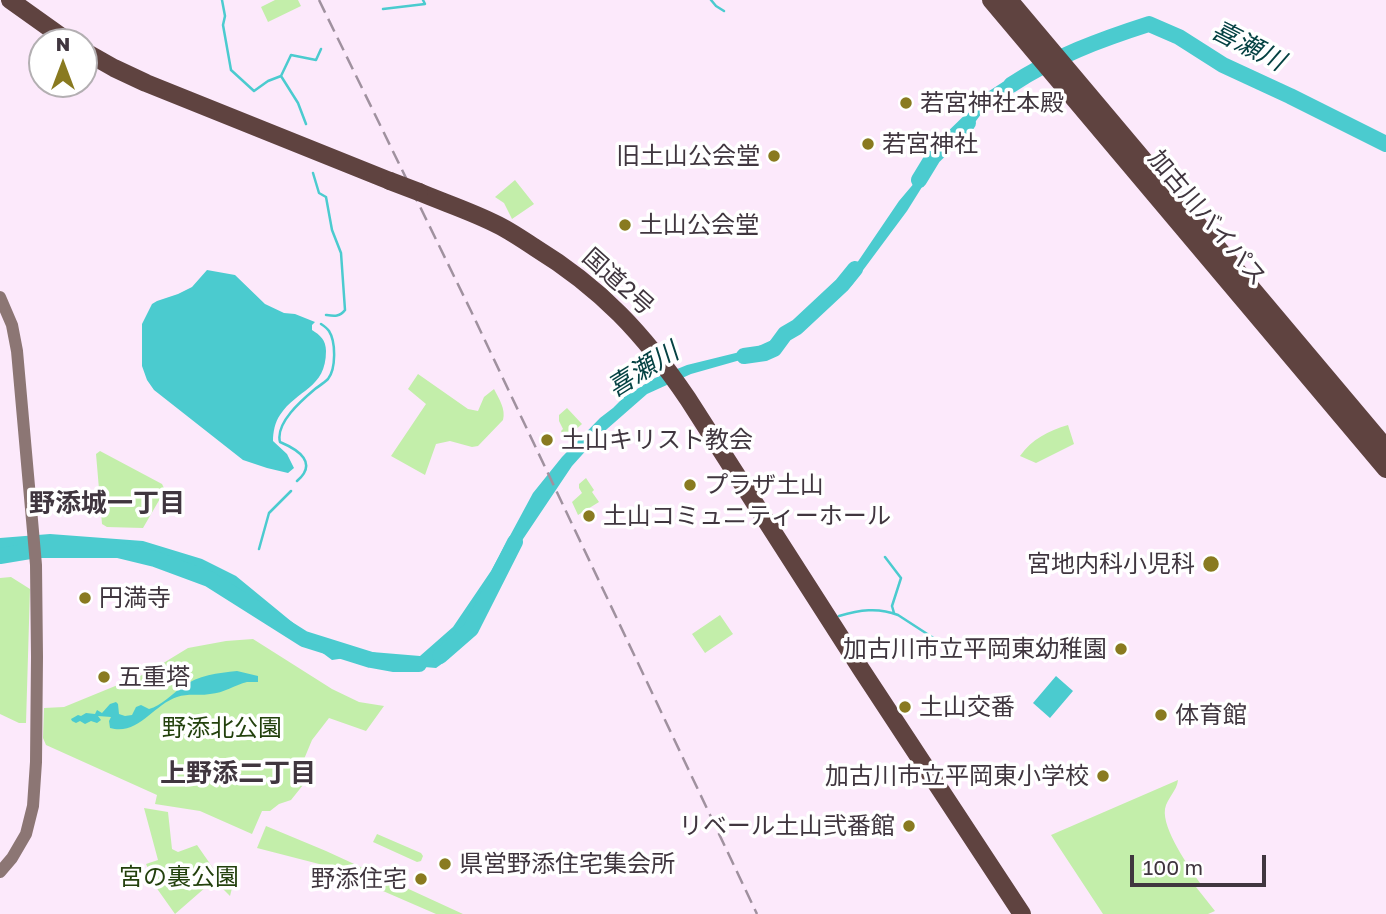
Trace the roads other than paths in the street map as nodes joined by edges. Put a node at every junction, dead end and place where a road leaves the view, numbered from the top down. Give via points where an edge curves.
1 (10, 0) edge
2 (991, 0) edge
3 (1009, 0) edge
4 (49, 28) edge
5 (1044, 52) junction
6 (98, 59) edge
7 (1063, 75) junction
8 (0, 297) edge
9 (1386, 448) edge
10 (1386, 469) edge
11 (0, 872) edge
12 (1021, 914) edge

1 - 4 highway
2 - 5 highway, 加古川バイパス
3 - 5 highway, 加古川バイパス
5 - 7 highway, 加古川バイパス
6 - 12 highway, 国道2号, bridge via 146,83 499,225 603,297 630,323 679,386
7 - 9 highway, 加古川バイパス
7 - 10 highway, 加古川バイパス
8 - 11 street via 16,344 33,528 37,703 33,806 26,834

